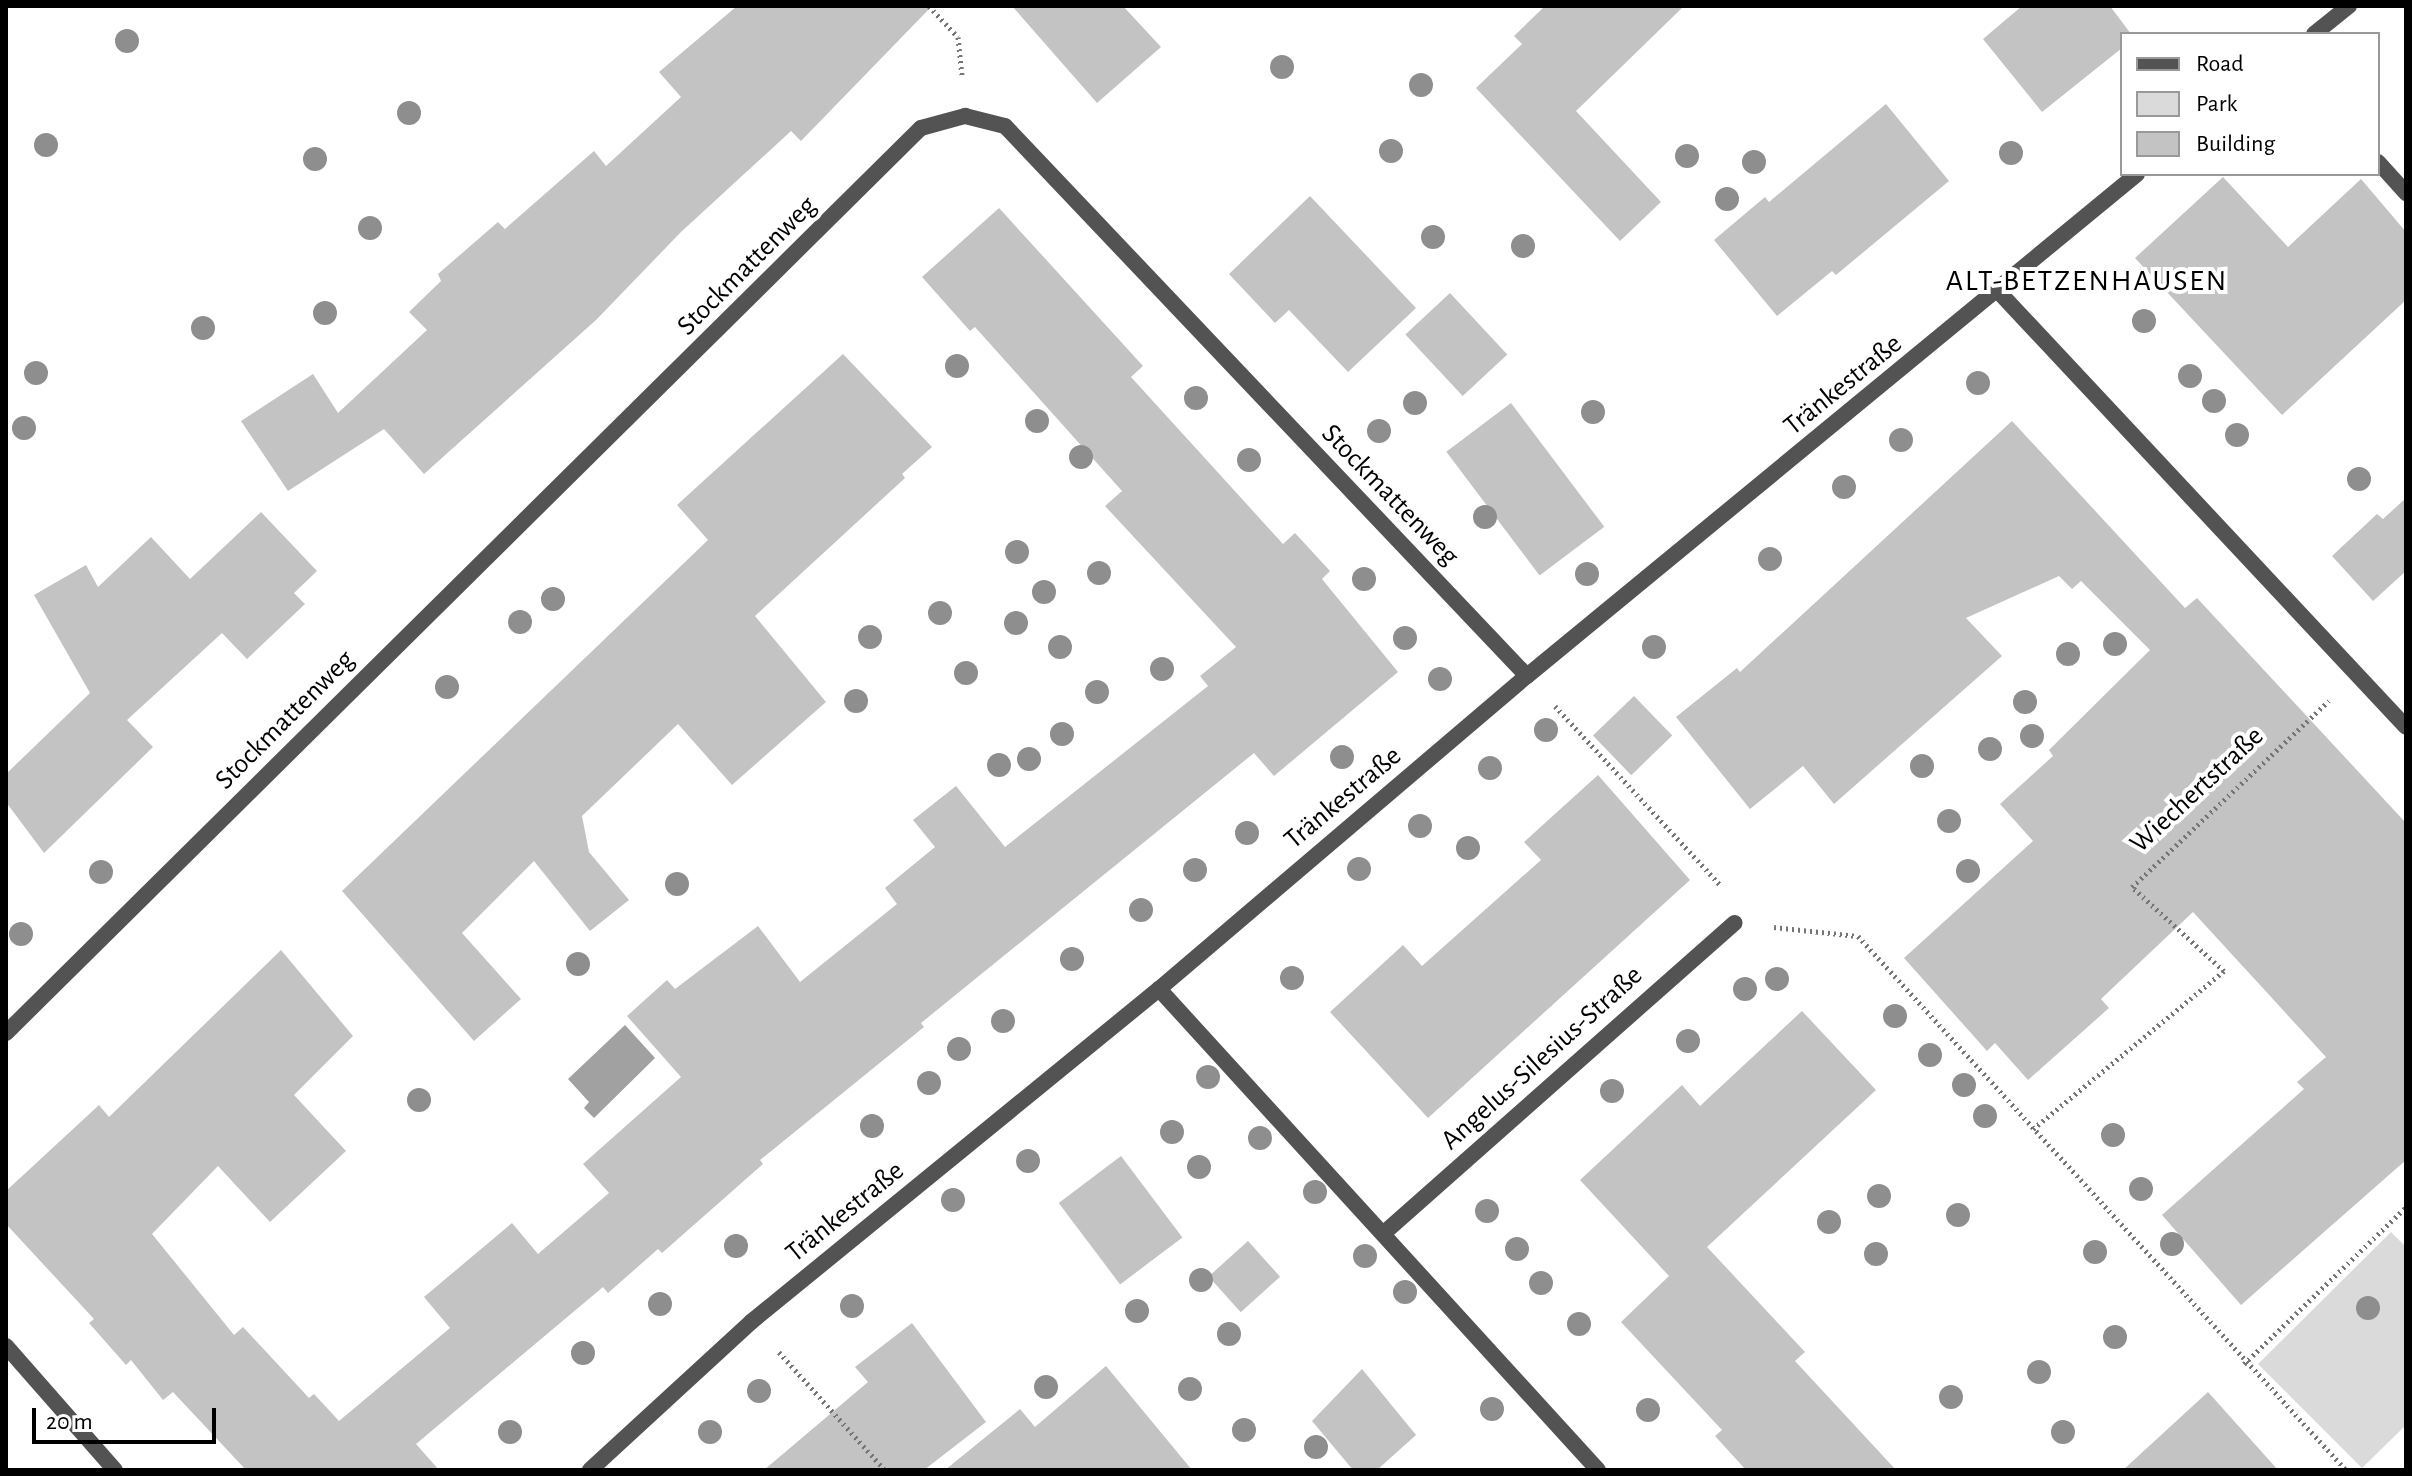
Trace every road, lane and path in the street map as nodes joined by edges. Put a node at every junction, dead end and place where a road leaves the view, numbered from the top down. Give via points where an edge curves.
1 (929, 6) edge
2 (2349, 6) edge
3 (2316, 32) edge
4 (965, 116) junction
5 (2380, 164) edge
6 (2135, 176) edge
7 (2406, 193) edge
8 (1998, 291) junction
9 (2358, 674) junction
10 (1527, 676) junction
11 (2406, 727) edge
12 (1735, 923) junction
13 (1159, 989) junction
14 (6, 1033) edge
15 (2033, 1129) junction
16 (2406, 1207) edge
17 (1384, 1233) junction
18 (751, 1322) junction
19 (6, 1346) edge
20 (2244, 1364) junction
21 (115, 1470) edge
22 (590, 1470) edge
23 (885, 1470) edge
24 (1598, 1470) edge
25 (2346, 1470) edge

1 - 4 path via 958,37
2 - 3 street
4 - 10 street, Stockmattenweg via 1005,126
4 - 14 street, Stockmattenweg via 921,128
5 - 7 street
6 - 8 street, Tränkestraße
8 - 9 street
8 - 10 street, Tränkestraße
9 - 11 street
9 - 15 path, Wiechertstraße via 2132,887 2224,971
10 - 12 path via 1730,896
10 - 13 street, Tränkestraße
12 - 15 path via 1858,936
12 - 17 street, Angelus-Silesius-Straße
13 - 17 street
13 - 18 street, Tränkestraße
15 - 20 path
16 - 20 path
17 - 24 street
18 - 22 street, Tränkestraße
18 - 23 path
19 - 21 street
20 - 25 path

